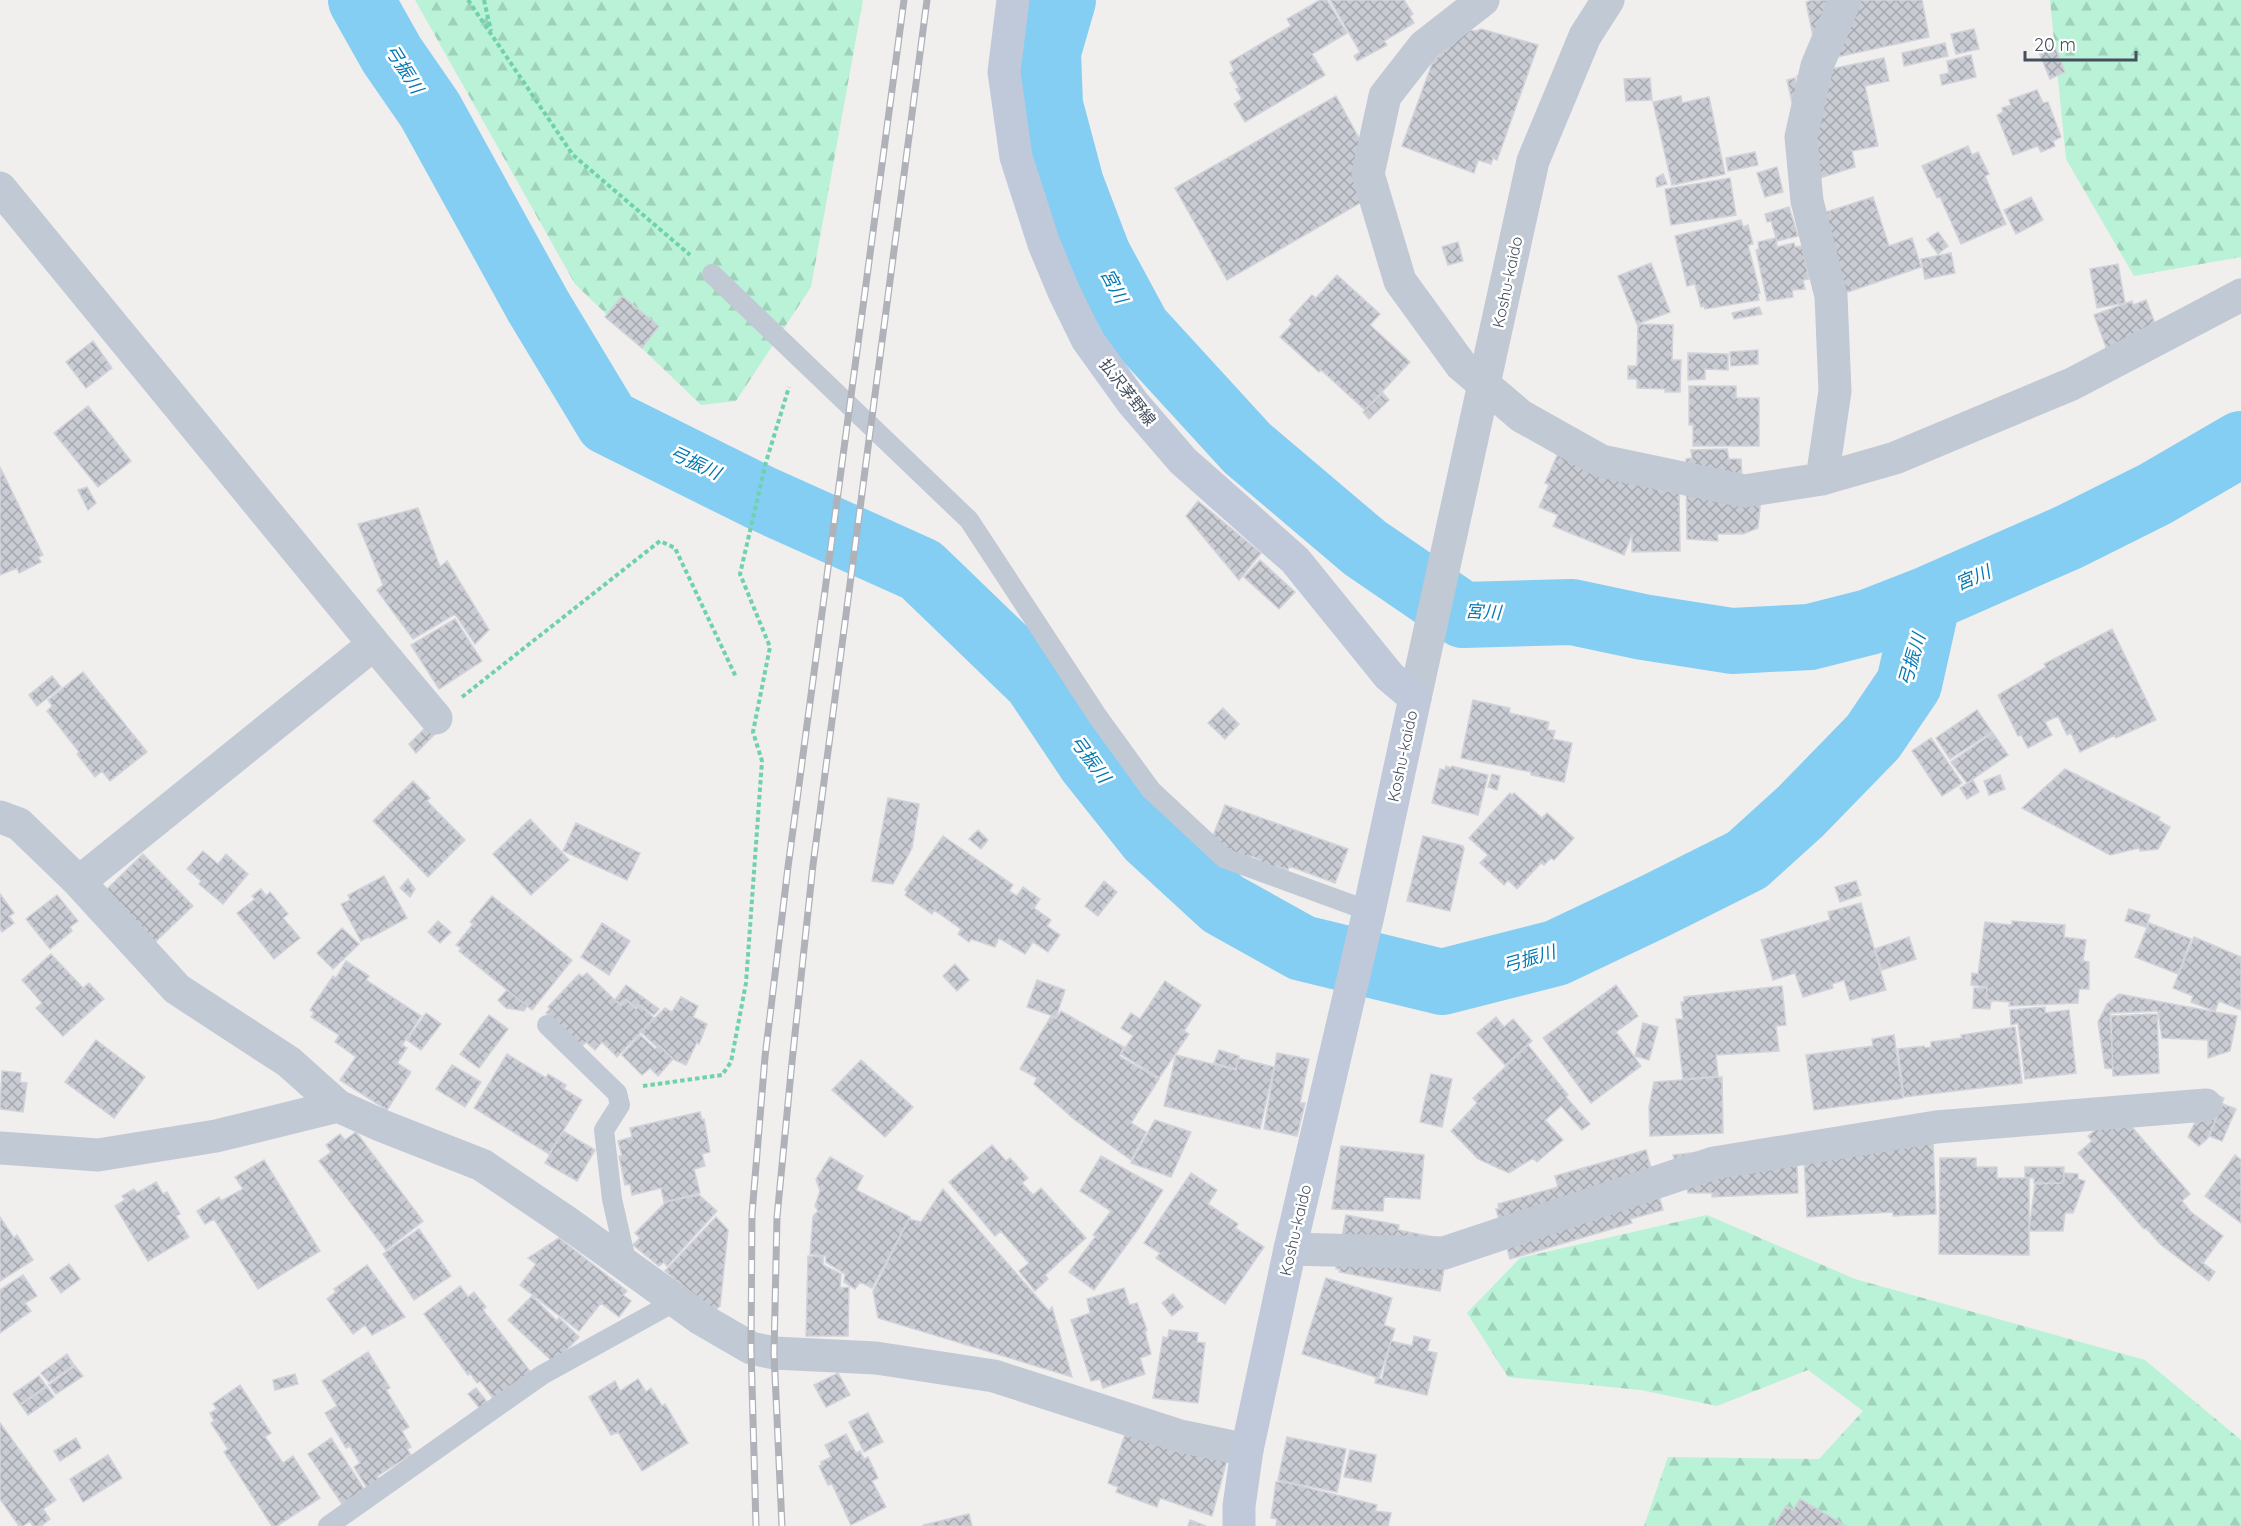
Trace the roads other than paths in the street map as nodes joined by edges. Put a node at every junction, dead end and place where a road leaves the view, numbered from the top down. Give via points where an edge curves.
1 (1013, 0) edge
2 (1484, 0) edge
3 (1608, 0) edge
4 (1845, 0) edge
5 (0, 188) edge
6 (712, 274) road end
7 (2241, 295) edge
8 (1485, 385) junction
9 (1822, 479) junction
10 (374, 644) junction
11 (1415, 698) junction
12 (436, 718) road end
13 (0, 817) edge
14 (79, 882) junction
15 (1369, 911) junction
16 (547, 1025) dead end
17 (2206, 1105) dead end
18 (338, 1106) junction
19 (0, 1148) edge
20 (1290, 1249) junction
21 (627, 1266) junction
22 (676, 1301) junction
23 (1247, 1450) junction
24 (328, 1526) edge
25 (1239, 1526) edge

1 - 11 main road, 払沢茅野線 via 1004,72 1016,157 1044,244 1087,339 1133,403 1184,461 1295,560 1389,676
2 - 8 street via 1424,46 1385,96 1368,174 1400,281 1461,365
3 - 8 street, Koshu-kaido via 1585,36 1533,161
4 - 9 street via 1817,66 1801,137 1807,201 1831,296 1835,391
5 - 10 street
6 - 15 lane via 969,520 1098,717 1151,790 1224,858
7 - 9 street via 2072,384 1895,458
8 - 9 street via 1521,416 1601,461 1744,490
8 - 11 street, Koshu-kaido
10 - 12 street
10 - 14 street
11 - 15 main road, Koshu-kaido
13 - 14 street via 19,824
14 - 18 street via 177,989 289,1062
15 - 20 main road, Koshu-kaido
16 - 21 lane via 617,1093 620,1105 604,1130 612,1199
17 - 20 street via 1936,1127 1714,1163 1444,1254
18 - 19 street via 216,1136 98,1155
18 - 21 street via 482,1165
20 - 23 main road, Koshu-kaido
21 - 22 street
22 - 23 street via 751,1348 774,1353 876,1358 994,1376 1180,1436
22 - 24 lane via 542,1375
23 - 25 main road, Koshu-kaido

